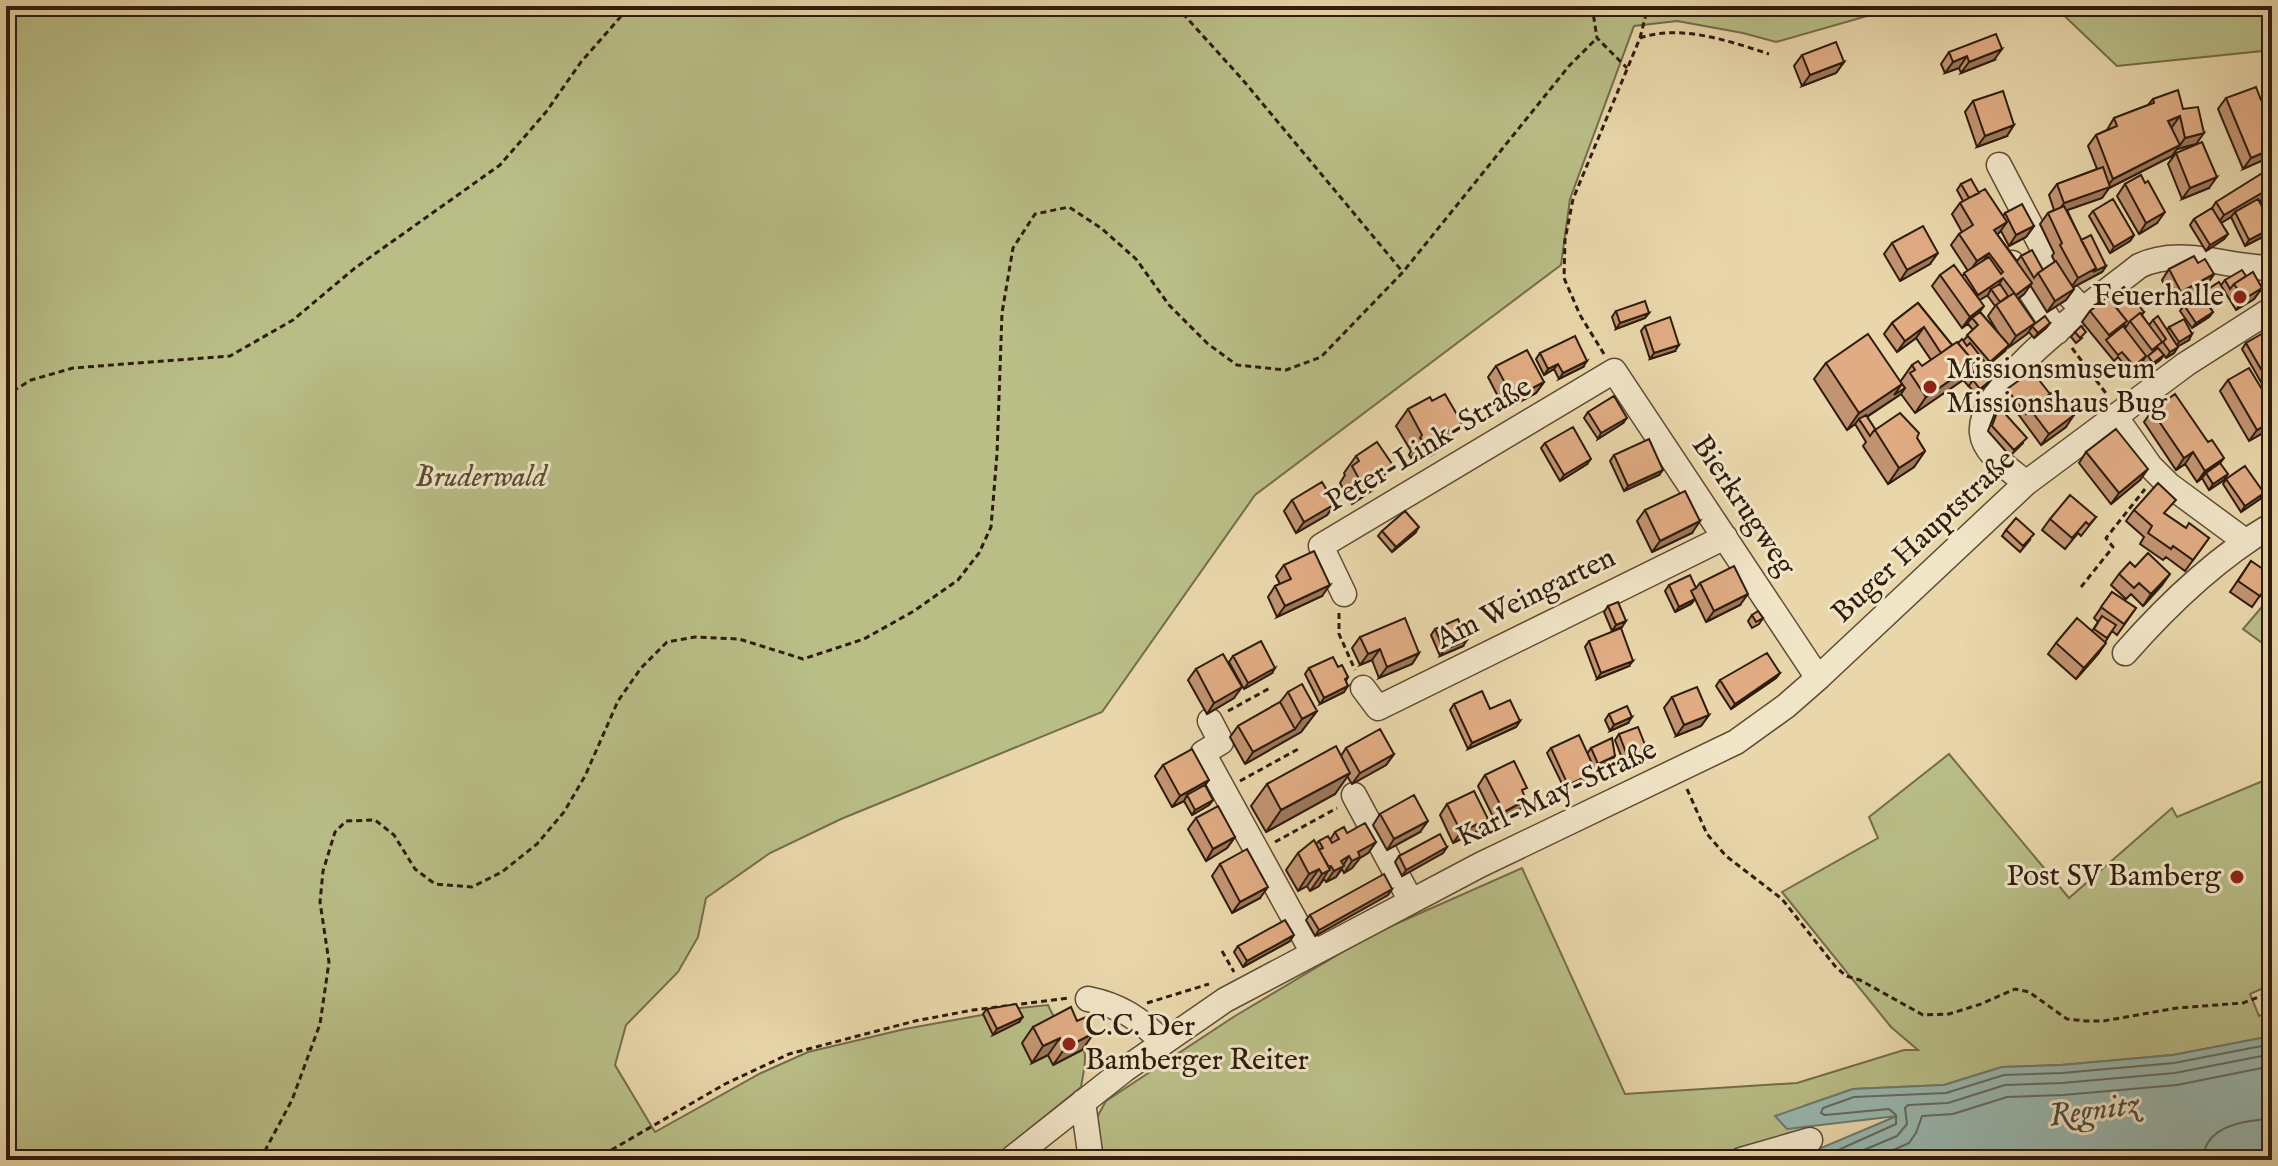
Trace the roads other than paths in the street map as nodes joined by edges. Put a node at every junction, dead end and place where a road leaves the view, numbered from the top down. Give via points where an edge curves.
1 (1999, 165) dead end
2 (2000, 244) edge
3 (2272, 268) edge
4 (2272, 309) edge
5 (2084, 311) junction
6 (2058, 332) junction
7 (1614, 371) joint
8 (2117, 414) junction
9 (2026, 483) junction
10 (2272, 525) edge
11 (1725, 537) junction
12 (2245, 541) junction
13 (1344, 594) road end
14 (2125, 653) dead end
15 (1818, 678) junction
16 (1363, 688) road end
17 (1210, 721) road end
18 (1346, 801) road end
19 (1411, 901) junction
20 (1313, 953) junction
21 (1088, 999) road end
22 (1162, 1042) junction
23 (1083, 1102) junction
24 (1810, 1140) dead end
25 (1086, 1157) edge
26 (1017, 1158) edge
27 (1741, 1160) edge

1 - 5 street via 2065,291
2 - 6 street
3 - 5 street via 2154,259
4 - 8 street, Buger Hauptstraße
5 - 6 street
6 - 9 street via 2002,383 1982,423 1981,436 1990,452
7 - 11 street, Bierkrugweg
7 - 13 street, Peter-Link-Straße via 1321,546
8 - 9 street, Buger Hauptstraße
8 - 12 street via 2169,485
9 - 15 street, Buger Hauptstraße
10 - 12 street
11 - 15 street, Bierkrugweg
11 - 16 street, Am Weingarten via 1378,708
12 - 14 street via 2192,584
15 - 19 street, Karl-May-Straße via 1736,742
17 - 20 street via 1221,742 1203,753
18 - 19 street
19 - 20 street, Karl-May-Straße
20 - 22 street, Karl-May-Straße via 1225,1000
21 - 22 street via 1131,1014
22 - 23 street, Karl-May-Straße
23 - 25 street
23 - 26 street, Karl-May-Straße
24 - 27 street

